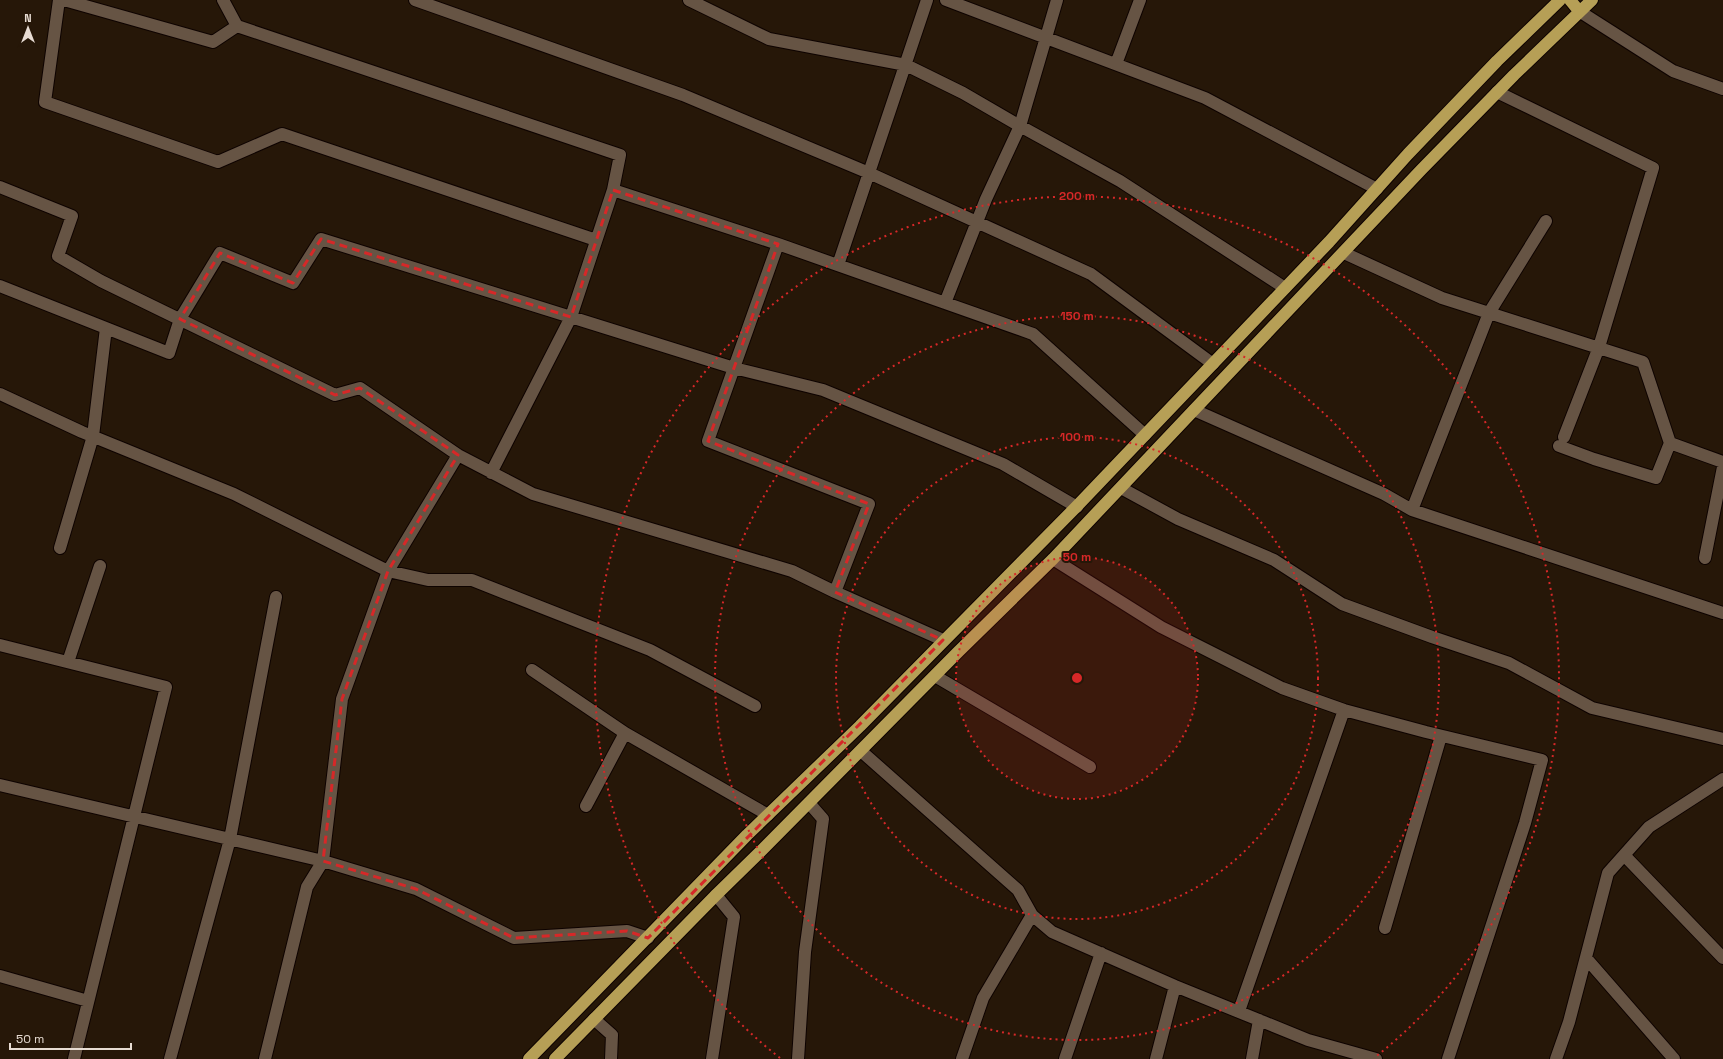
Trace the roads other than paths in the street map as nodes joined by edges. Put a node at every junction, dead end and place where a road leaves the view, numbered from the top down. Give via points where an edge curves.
1 (59, 0) edge
2 (64, 0) edge
3 (223, 0) edge
4 (415, 0) edge
5 (689, 0) edge
6 (927, 0) edge
7 (946, 0) edge
8 (1057, 0) edge
9 (1140, 0) edge
10 (1560, 0) edge
11 (1570, 0) edge
12 (1592, 0) edge
13 (1579, 11) junction
14 (237, 26) junction
15 (1045, 37) junction
16 (1116, 64) junction
17 (906, 65) junction
18 (1723, 89) edge
19 (1497, 92) junction
20 (1020, 126) junction
21 (869, 173) junction
22 (0, 187) edge
23 (1377, 189) junction
24 (612, 190) junction
25 (1546, 221) dead end
26 (977, 222) junction
27 (596, 240) junction
28 (1329, 242) junction
29 (778, 244) junction
30 (1344, 253) junction
31 (838, 265) junction
32 (0, 286) edge
33 (1285, 288) junction
34 (1299, 300) junction
35 (944, 303) junction
36 (1489, 313) junction
37 (570, 317) junction
38 (180, 319) junction
39 (106, 328) junction
40 (1599, 347) junction
41 (1213, 364) junction
42 (734, 368) junction
43 (0, 395) edge
44 (1194, 410) junction
45 (1145, 435) junction
46 (93, 436) junction
47 (1670, 443) junction
48 (1158, 448) junction
49 (458, 455) junction
50 (1723, 462) edge
51 (1723, 467) edge
52 (491, 472) junction
53 (1121, 488) junction
54 (1077, 507) junction
55 (1412, 510) junction
56 (60, 548) dead end
57 (1705, 558) dead end
58 (1053, 559) junction
59 (100, 566) dead end
60 (388, 571) junction
61 (835, 592) junction
62 (276, 597) dead end
63 (1723, 612) edge
64 (943, 640) junction
65 (0, 645) edge
66 (68, 662) junction
67 (532, 670) dead end
68 (934, 676) junction
69 (755, 706) dead end
70 (1344, 710) junction
71 (625, 733) junction
72 (1441, 736) junction
73 (848, 738) junction
74 (1723, 739) edge
75 (860, 751) junction
76 (1090, 767) dead end
77 (1722, 781) edge
78 (0, 785) edge
79 (809, 803) junction
80 (586, 806) dead end
81 (134, 816) junction
82 (768, 816) junction
83 (230, 840) junction
84 (1624, 855) junction
85 (323, 861) junction
86 (702, 882) junction
87 (716, 895) junction
88 (1032, 915) junction
89 (1386, 928) dead end
90 (648, 938) junction
91 (1101, 953) junction
92 (1586, 958) junction
93 (1723, 958) edge
94 (0, 976) edge
95 (1175, 986) junction
96 (88, 1001) junction
97 (580, 1008) junction
98 (1239, 1011) junction
99 (594, 1019) junction
100 (1260, 1020) junction
101 (1357, 1056) edge
102 (74, 1059) edge
103 (170, 1059) edge
104 (264, 1059) edge
105 (530, 1059) edge
106 (555, 1059) edge
107 (611, 1059) edge
108 (712, 1059) edge
109 (798, 1059) edge
110 (962, 1059) edge
111 (1065, 1059) edge
112 (1156, 1059) edge
113 (1252, 1059) edge
114 (1376, 1059) edge
115 (1448, 1059) edge
116 (1556, 1059) edge
117 (1674, 1059) edge

1 - 27 street via 45,102 218,162 282,134
2 - 14 street via 213,42
3 - 14 street
4 - 21 street via 682,95
5 - 17 street via 769,39
6 - 17 street
7 - 15 street
8 - 15 street
9 - 16 street
10 - 23 highway via 1497,61
11 - 13 highway
12 - 13 highway
13 - 18 street via 1673,71
13 - 19 highway
14 - 24 street via 620,156
15 - 16 street
15 - 20 street
16 - 23 street via 1206,98
17 - 20 street via 963,93
17 - 21 street
19 - 30 highway
19 - 40 street via 1653,168
20 - 26 street
20 - 33 street via 1120,181
21 - 26 street
21 - 31 street
22 - 38 street via 72,216 58,256 101,281
23 - 28 highway
24 - 27 street
24 - 29 street
25 - 36 street
26 - 35 street
26 - 41 street via 1091,274
27 - 37 street
28 - 30 highway
28 - 33 highway
29 - 31 street
29 - 42 street
30 - 34 highway
30 - 36 street via 1442,298
31 - 35 street
32 - 39 street
33 - 34 highway
33 - 41 highway
34 - 44 highway
35 - 45 street via 1033,334
36 - 40 street
36 - 55 street
37 - 38 street via 321,239 293,283 220,253
37 - 42 street
37 - 52 street
38 - 39 street via 169,353
38 - 49 street via 335,395 360,388
39 - 46 street
40 - 47 street via 1643,362
40 - 47 street via 1562,441 1594,460 1656,478
41 - 45 highway
42 - 54 street via 830,393 1003,464
42 - 61 street via 708,441 869,504
43 - 46 street
44 - 48 highway
44 - 55 street via 1384,494
45 - 48 highway
45 - 54 highway
46 - 56 street
46 - 60 street via 234,494
47 - 50 street
48 - 53 highway
49 - 52 street
49 - 60 street
51 - 57 street
52 - 61 street via 533,494 792,571
53 - 58 highway
53 - 74 street via 1178,519 1274,560 1342,604 1432,638 1509,663 1592,708
54 - 64 highway
55 - 63 street
58 - 68 highway
58 - 70 street via 1162,627 1282,688
59 - 66 street
60 - 69 street via 428,580 472,580 650,650
60 - 85 street via 342,699
61 - 64 street
62 - 83 street
64 - 73 highway
65 - 66 street
66 - 81 street via 166,687
67 - 71 street
68 - 75 highway
68 - 76 street
70 - 72 street
70 - 98 street
71 - 80 street
71 - 82 street
72 - 89 street
72 - 115 street via 1542,760 1525,823
73 - 75 highway
73 - 82 highway
75 - 79 highway
75 - 88 street via 1018,890
77 - 84 street via 1649,828
78 - 81 street
79 - 87 highway
79 - 109 street via 823,820 805,952
81 - 83 street
81 - 96 street
82 - 86 highway
83 - 85 street
83 - 103 street
84 - 92 street via 1608,873
84 - 93 street
85 - 90 street via 416,889 514,938 626,931
85 - 104 street via 307,887
86 - 87 highway
86 - 90 highway
87 - 99 highway
87 - 108 street via 734,917
88 - 91 street via 1052,932
88 - 110 street via 984,998
90 - 97 highway
91 - 95 street
91 - 111 street
92 - 116 street
92 - 117 street
94 - 96 street
95 - 98 street
95 - 112 street
96 - 102 street
97 - 99 highway
97 - 105 highway
98 - 100 street
99 - 106 highway
99 - 107 street via 612,1035
100 - 101 street via 1308,1040
100 - 113 street
101 - 114 street

